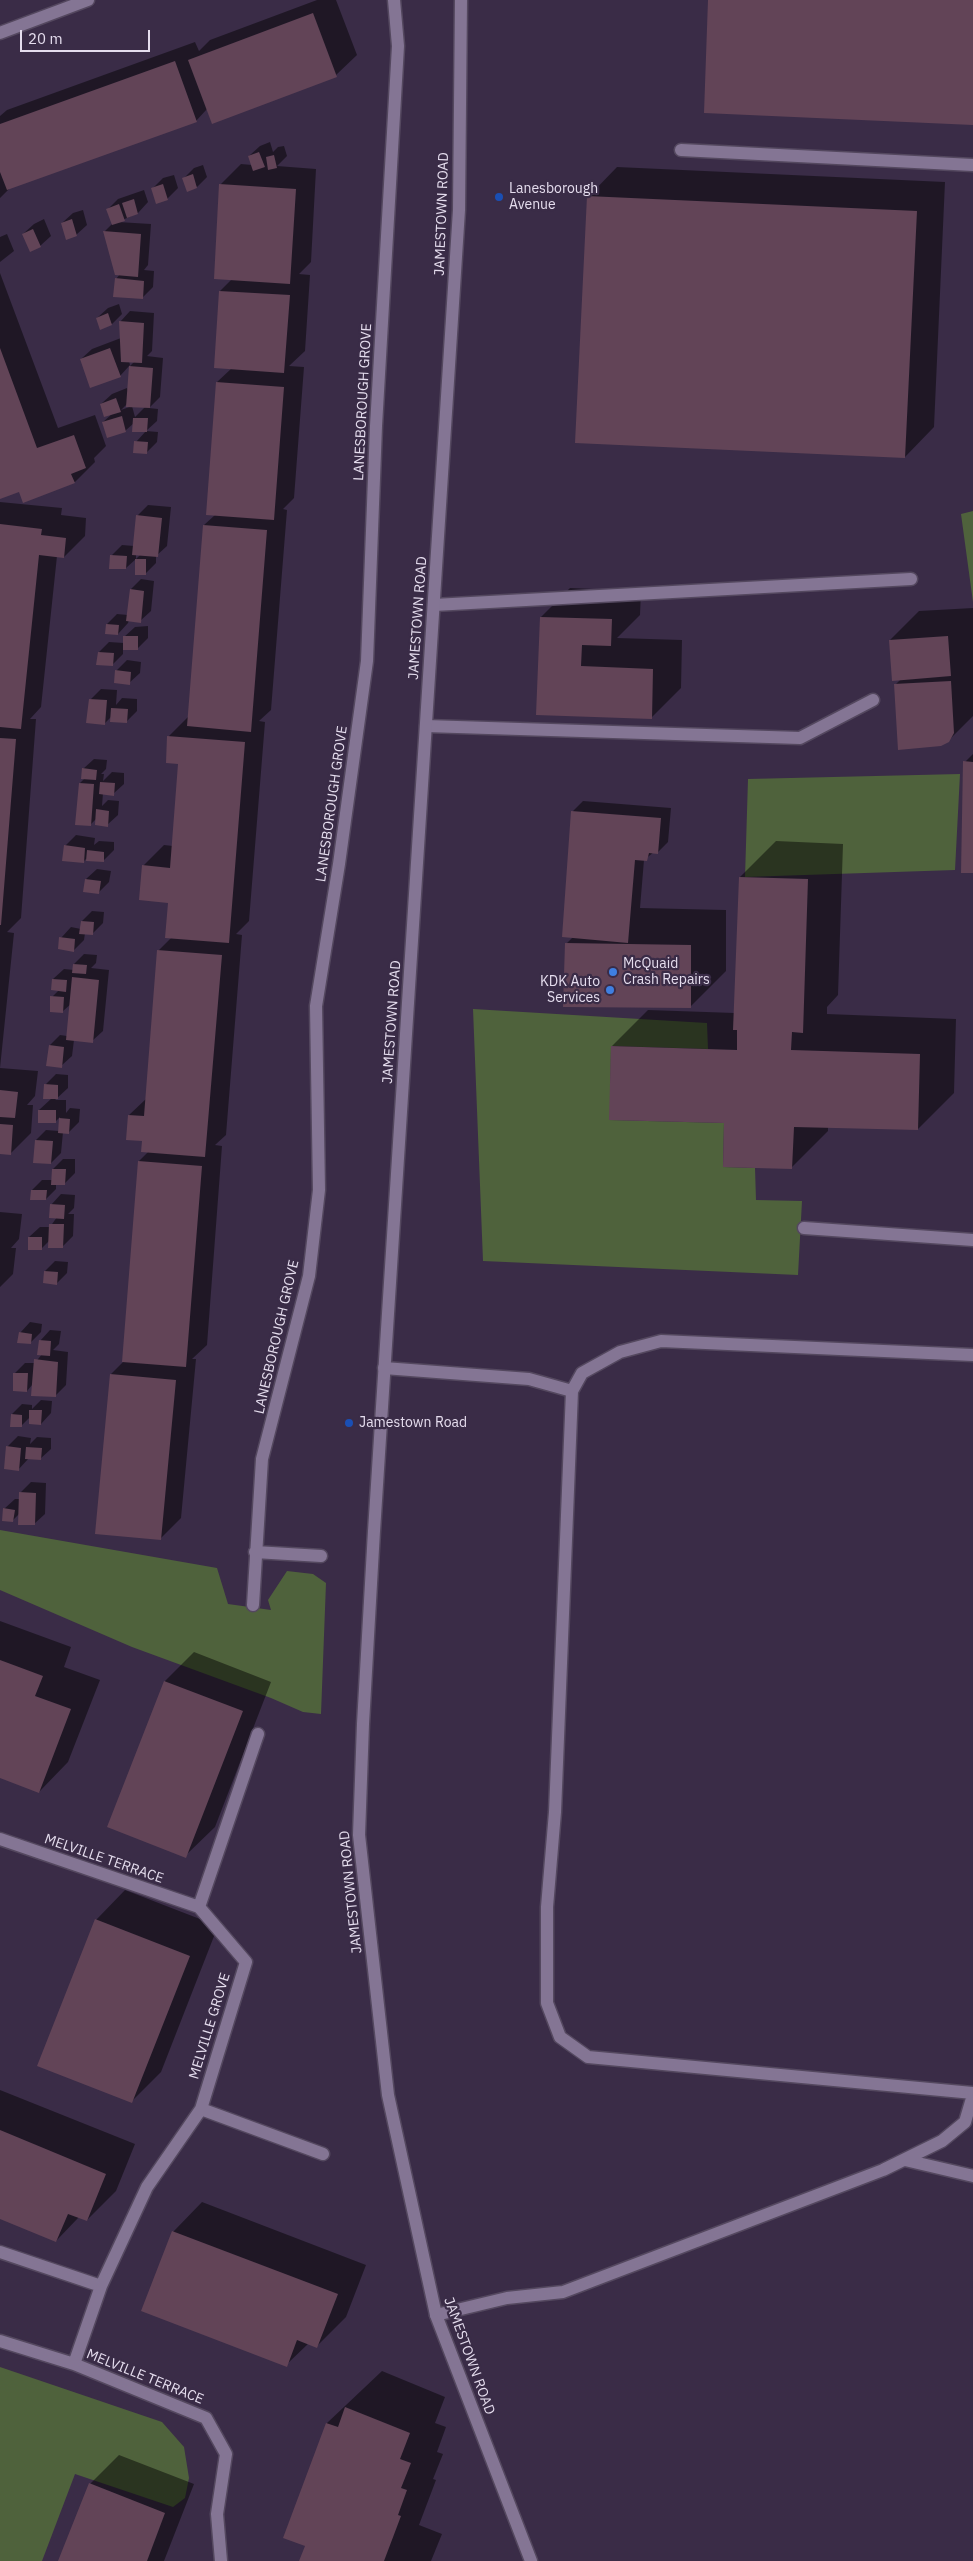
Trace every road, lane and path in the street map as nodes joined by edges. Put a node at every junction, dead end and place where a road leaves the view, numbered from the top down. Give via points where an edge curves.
1 (88, 0) edge
2 (394, 0) edge
3 (461, 0) edge
4 (0, 33) edge
5 (681, 150) dead end
6 (973, 165) edge
7 (911, 579) dead end
8 (434, 605) junction
9 (873, 700) dead end
10 (426, 726) junction
11 (804, 1228) dead end
12 (973, 1240) edge
13 (973, 1355) edge
14 (384, 1368) junction
15 (572, 1391) junction
16 (255, 1552) junction
17 (321, 1556) dead end
18 (253, 1605) dead end
19 (258, 1734) dead end
20 (0, 1839) edge
21 (199, 1907) junction
22 (973, 2094) edge
23 (201, 2109) junction
24 (323, 2154) dead end
25 (905, 2160) junction
26 (973, 2176) edge
27 (0, 2252) edge
28 (102, 2286) junction
29 (436, 2315) junction
30 (0, 2341) edge
31 (74, 2364) junction
32 (221, 2561) edge
33 (531, 2561) edge

1 - 4 street
2 - 16 street, LANESBOROUGH GROVE via 398,46 366,661 316,1006 319,1190 309,1276 262,1459
3 - 8 street, JAMESTOWN ROAD via 459,210
5 - 6 street
7 - 8 street
8 - 10 street, JAMESTOWN ROAD
9 - 10 street via 800,738
10 - 14 street, JAMESTOWN ROAD
11 - 12 street
13 - 15 street via 661,1341 620,1352 582,1373
14 - 15 street via 528,1379
14 - 29 street, JAMESTOWN ROAD via 359,1835 388,2095
15 - 22 street via 556,1803 547,1907 548,2003 560,2037 588,2057
16 - 17 street
16 - 18 street, LANESBOROUGH GROVE
19 - 21 street
20 - 21 street, MELVILLE TERRACE
21 - 23 street, MELVILLE GROVE via 246,1962
22 - 25 street via 965,2122 942,2141
23 - 24 street
23 - 28 street, MELVILLE GROVE via 147,2187
25 - 26 street
25 - 29 street via 562,2292 507,2298
27 - 28 street
28 - 31 street, MELVILLE GROVE
29 - 33 street, JAMESTOWN ROAD
30 - 31 street, MELVILLE TERRACE
31 - 32 street, MELVILLE TERRACE via 206,2418 226,2454 217,2514

